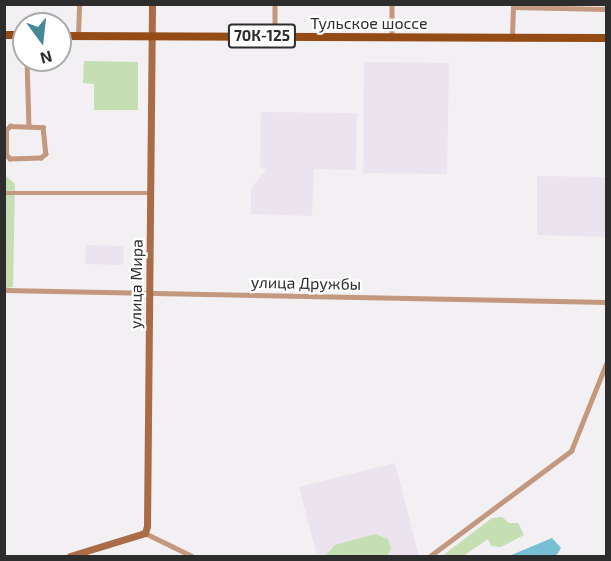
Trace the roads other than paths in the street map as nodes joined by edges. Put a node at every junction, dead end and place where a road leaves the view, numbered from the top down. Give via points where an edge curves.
1 (79, 4) edge
2 (152, 4) edge
3 (275, 4) edge
4 (392, 4) edge
5 (513, 6) edge
6 (606, 9) edge
7 (72, 36) edge
8 (78, 36) junction
9 (152, 36) junction
10 (275, 36) junction
11 (392, 36) junction
12 (512, 36) junction
13 (606, 38) edge
14 (27, 72) edge
15 (29, 126) junction
16 (4, 193) edge
17 (151, 193) junction
18 (4, 290) edge
19 (149, 291) junction
20 (606, 302) edge
21 (606, 364) edge
22 (145, 533) junction
23 (70, 556) edge
24 (192, 556) edge
25 (430, 556) edge

1 - 8 street
2 - 9 street, улица Мира
3 - 10 street
4 - 11 street
5 - 6 street
5 - 12 street
7 - 8 main road, Тульское шоссе / 70К-125
8 - 9 main road, Тульское шоссе / 70К-125
9 - 10 main road, Тульское шоссе / 70К-125
9 - 17 street, улица Мира
10 - 11 main road, Тульское шоссе / 70К-125
11 - 12 main road, Тульское шоссе / 70К-125
12 - 13 main road, Тульское шоссе / 70К-125
14 - 15 street
15 - 15 street via 46,130 46,154 41,159 10,159 6,155 6,130 10,126
16 - 17 street
17 - 19 street, улица Мира
18 - 19 street, улица Дружбы
19 - 20 street, улица Дружбы
19 - 22 street, улица Мира
21 - 25 street via 571,451
22 - 23 street
22 - 24 street

